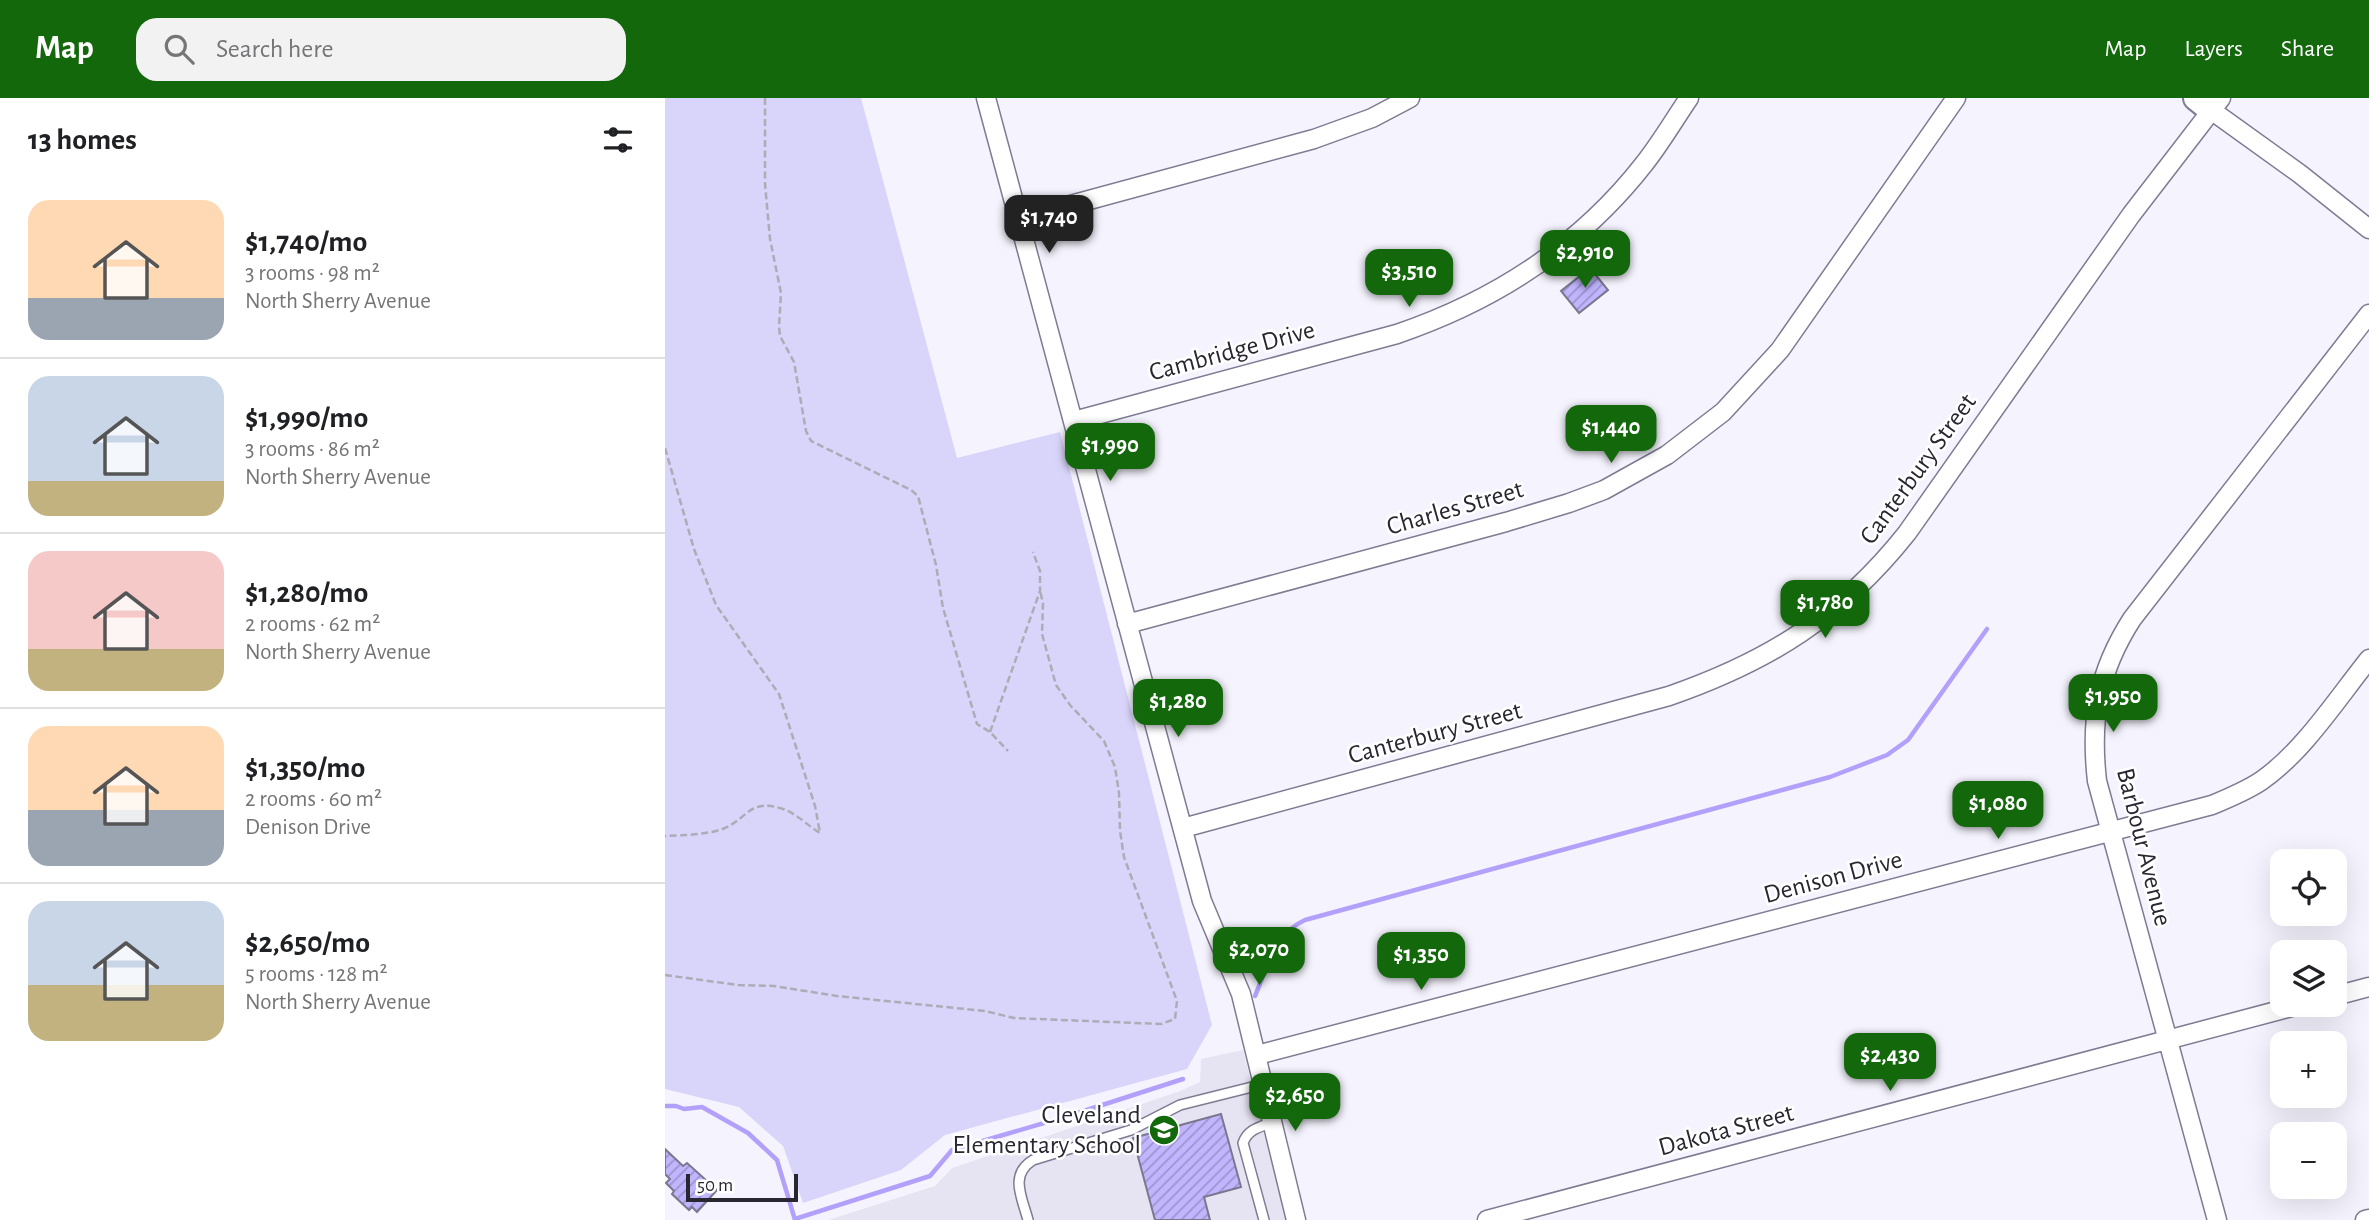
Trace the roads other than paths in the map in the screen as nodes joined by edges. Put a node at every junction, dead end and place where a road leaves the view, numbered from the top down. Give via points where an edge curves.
1 (986, 98) edge
2 (1410, 98) edge
3 (1689, 98) edge
4 (1956, 98) edge
5 (2209, 102) edge
6 (1019, 219) junction
7 (2369, 229) edge
8 (2369, 314) edge
9 (1074, 421) junction
10 (1127, 624) junction
11 (2369, 659) edge
12 (1183, 828) junction
13 (2111, 831) junction
14 (2369, 987) edge
15 (2347, 993) edge
16 (2270, 1013) edge
17 (2168, 1040) junction
18 (1257, 1055) junction
19 (1264, 1084) junction
20 (1273, 1122) junction
21 (1028, 1220) edge
22 (1264, 1220) edge
23 (1296, 1220) edge
24 (1487, 1220) edge
25 (2217, 1220) edge

1 - 6 street
2 - 6 street via 1314,139
3 - 9 street, Cambridge Drive via 1602,213 1546,259 1467,306 1397,334
4 - 10 street, Charles Street via 1780,350 1723,412 1667,456 1569,503
5 - 7 street
5 - 12 street, Canterbury Street via 1907,533 1861,586 1800,634 1735,671 1669,696
6 - 9 street
8 - 13 street, Barbour Avenue via 2120,638 2104,675 2094,732 2097,781
9 - 10 street
10 - 12 street
11 - 13 street, Denison Drive via 2302,743 2261,781 2212,805
12 - 18 street via 1202,901 1241,994
13 - 17 street, Barbour Avenue
13 - 18 street, Denison Drive
14 - 15 street
16 - 17 street, Dakota Street
17 - 24 street, Dakota Street
17 - 25 street, Barbour Avenue
18 - 19 street
19 - 20 street
19 - 21 lane via 1179,1105 1131,1129 1033,1160 1023,1166 1017,1181
20 - 22 lane via 1252,1130 1243,1143
20 - 23 street

